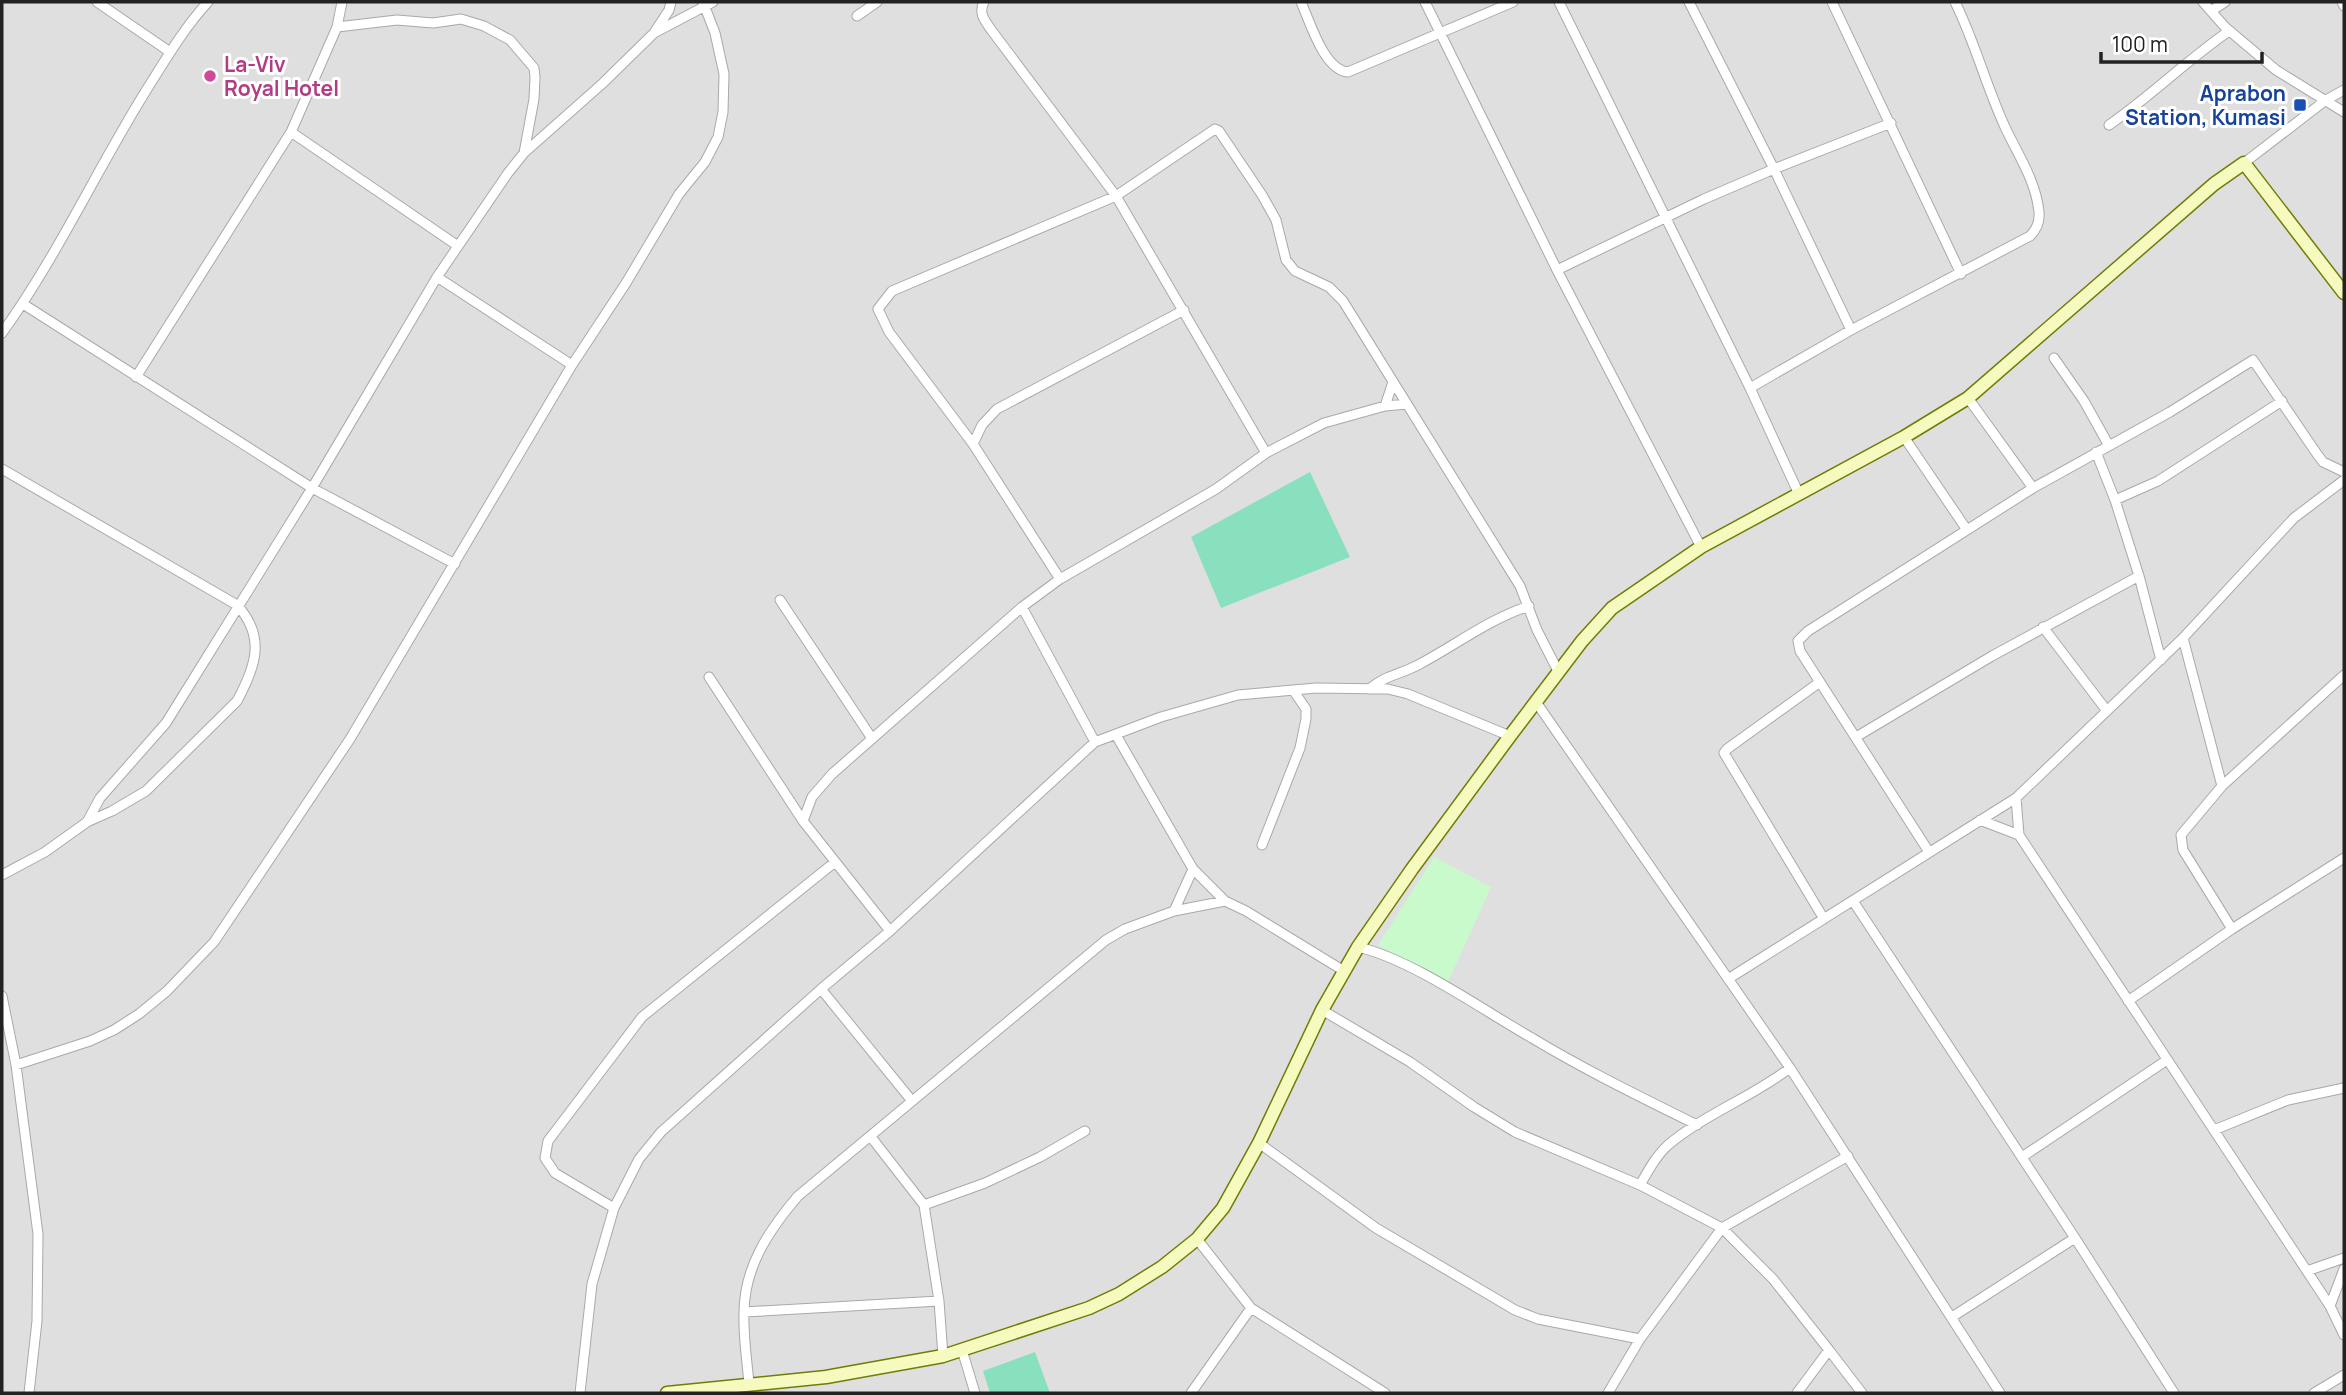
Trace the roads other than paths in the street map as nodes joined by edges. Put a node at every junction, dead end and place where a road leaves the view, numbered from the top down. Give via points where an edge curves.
1 (97, 2) edge
2 (208, 2) edge
3 (342, 2) edge
4 (671, 2) edge
5 (877, 2) edge
6 (984, 2) edge
7 (1301, 2) edge
8 (1425, 2) edge
9 (1513, 2) edge
10 (1559, 2) edge
11 (1689, 2) edge
12 (1832, 2) edge
13 (1955, 2) edge
14 (2203, 2) edge
15 (2225, 2) edge
16 (707, 3) edge
17 (2211, 11) junction
18 (857, 16) dead end
19 (337, 27) junction
20 (2229, 31) junction
21 (654, 33) junction
22 (1439, 33) junction
23 (170, 52) junction
24 (2344, 90) edge
25 (2326, 100) junction
26 (2344, 113) edge
27 (1891, 122) junction
28 (2109, 125) dead end
29 (292, 132) junction
30 (524, 153) junction
31 (2244, 163) junction
32 (1774, 169) junction
33 (1116, 196) junction
34 (1667, 218) junction
35 (458, 246) junction
36 (1557, 270) junction
37 (1961, 274) junction
38 (438, 277) junction
39 (2344, 293) edge
40 (23, 304) junction
41 (1184, 310) junction
42 (1852, 330) junction
43 (2, 333) edge
44 (2054, 358) dead end
45 (572, 365) junction
46 (136, 377) junction
47 (1393, 382) junction
48 (1750, 388) junction
49 (1968, 398) junction
50 (2282, 401) junction
51 (1407, 404) junction
52 (1385, 406) junction
53 (1904, 437) junction
54 (973, 444) junction
55 (2108, 444) junction
56 (2096, 452) junction
57 (1266, 453) junction
58 (2, 469) edge
59 (2344, 472) edge
60 (2344, 480) edge
61 (312, 488) junction
62 (2033, 488) junction
63 (1798, 492) junction
64 (2115, 500) junction
65 (1967, 530) junction
66 (1701, 547) junction
67 (455, 564) junction
68 (2139, 576) junction
69 (1060, 579) junction
70 (780, 600) dead end
71 (237, 606) junction
72 (1529, 606) junction
73 (1022, 607) junction
74 (2043, 628) junction
75 (2183, 638) junction
76 (2161, 660) junction
77 (1559, 673) junction
78 (2344, 675) edge
79 (709, 677) dead end
80 (1820, 682) junction
81 (1369, 689) junction
82 (1293, 690) junction
83 (1536, 702) junction
84 (2107, 711) junction
85 (1116, 735) junction
86 (1510, 736) junction
87 (872, 737) junction
88 (1856, 737) junction
89 (1095, 743) junction
90 (2222, 786) junction
91 (2016, 798) junction
92 (1980, 820) junction
93 (803, 821) junction
94 (87, 822) junction
95 (2019, 835) junction
96 (1262, 845) dead end
97 (1929, 852) junction
98 (2344, 858) edge
99 (835, 862) junction
100 (1193, 869) junction
101 (2, 875) edge
102 (1225, 901) junction
103 (1853, 901) junction
104 (1174, 911) junction
105 (1824, 919) junction
106 (2232, 929) junction
107 (890, 930) junction
108 (1358, 947) junction
109 (1344, 971) junction
110 (1728, 979) junction
111 (821, 989) junction
112 (2, 996) edge
113 (2129, 1000) junction
114 (1322, 1010) junction
115 (2167, 1060) junction
116 (16, 1065) junction
117 (1790, 1068) junction
118 (2344, 1088) edge
119 (912, 1101) junction
120 (1697, 1125) junction
121 (2214, 1130) junction
122 (1085, 1131) dead end
123 (871, 1137) junction
124 (1259, 1143) junction
125 (1848, 1156) junction
126 (2022, 1157) junction
127 (1640, 1185) junction
128 (923, 1205) junction
129 (614, 1208) junction
130 (1722, 1228) junction
131 (2075, 1238) junction
132 (1197, 1239) junction
133 (2344, 1258) edge
134 (2344, 1269) edge
135 (2307, 1271) junction
136 (939, 1301) junction
137 (2330, 1306) junction
138 (1251, 1308) junction
139 (744, 1312) junction
140 (1952, 1317) junction
141 (2344, 1335) edge
142 (1640, 1339) junction
143 (962, 1350) junction
144 (1829, 1350) junction
145 (943, 1356) junction
146 (2344, 1375) edge
147 (749, 1384) junction
148 (29, 1393) edge
149 (580, 1393) edge
150 (667, 1393) edge
151 (975, 1393) edge
152 (1191, 1393) edge
153 (1385, 1393) edge
154 (1608, 1393) edge
155 (1797, 1393) edge
156 (1862, 1393) edge
157 (2000, 1393) edge
158 (2174, 1393) edge
159 (2315, 1393) edge

1 - 23 street
2 - 23 street
3 - 19 street
4 - 21 street
5 - 18 street
6 - 33 street via 981,9 992,31
7 - 22 street via 1321,47 1339,71 1348,72
8 - 22 street
9 - 22 street
10 - 34 street
11 - 32 street
12 - 27 street
13 - 37 street via 2029,175 2039,214 2037,229 2030,236
14 - 17 street
15 - 17 street
16 - 21 street
16 - 45 street via 724,74 718,137
17 - 20 street
19 - 29 street
19 - 30 street via 461,19 510,40 534,68 534,99
20 - 25 street via 2276,70
20 - 28 street
21 - 30 street
22 - 36 street
23 - 40 street
24 - 25 street
25 - 26 street
25 - 31 street
27 - 32 street
27 - 37 street
29 - 35 street
29 - 46 street
30 - 35 street
31 - 39 street
31 - 49 street
32 - 34 street
32 - 42 street
33 - 41 street
33 - 47 street via 1209,131 1219,131 1276,220 1286,260 1295,271 1329,287 1343,300
33 - 54 street via 892,291 878,309 889,332
34 - 36 street
34 - 48 street
35 - 38 street
36 - 66 street
37 - 42 street
38 - 45 street
38 - 61 street
40 - 43 street
40 - 46 street
41 - 54 street via 997,409
41 - 57 street
42 - 48 street
44 - 55 street
45 - 67 street
46 - 61 street
47 - 51 street
47 - 52 street
48 - 63 street
49 - 53 street
49 - 62 street
50 - 55 street via 2253,360
50 - 59 street via 2323,462
50 - 64 street via 2158,481
51 - 52 street
51 - 72 street
52 - 57 street via 1324,423
53 - 63 street
53 - 65 street
54 - 69 street
55 - 56 street
56 - 62 street
56 - 64 street
57 - 69 street via 1216,489
58 - 71 street
60 - 75 street via 2294,518
61 - 67 street
61 - 71 street
62 - 65 street
63 - 66 street
64 - 68 street
65 - 80 street via 1798,641
66 - 77 street via 1612,608
67 - 116 street via 350,739 214,942 167,991 114,1030
68 - 74 street
68 - 76 street
69 - 73 street
70 - 87 street
71 - 94 street via 166,723 100,798
71 - 94 street via 251,623 257,649 237,701 146,791
72 - 77 street
72 - 81 street via 1488,622
73 - 87 street
73 - 89 street
74 - 84 street
74 - 88 street
75 - 76 street
75 - 90 street
76 - 84 street
77 - 83 street
78 - 90 street
79 - 93 street
80 - 88 street
80 - 105 street via 1724,754
81 - 82 street
81 - 86 street via 1408,694
82 - 85 street via 1238,695 1161,716
82 - 96 street via 1306,709 1306,719 1300,748
83 - 86 street
83 - 110 street
84 - 91 street
85 - 89 street
85 - 100 street
86 - 108 street
87 - 93 street via 812,797
88 - 97 street
89 - 107 street
90 - 106 street via 2181,835 2183,850
91 - 92 street
91 - 95 street
92 - 95 street
92 - 97 street
93 - 99 street
94 - 101 street
95 - 113 street
97 - 103 street
98 - 106 street
99 - 107 street
99 - 129 street via 642,1017 548,1141 545,1158 555,1173
100 - 102 street
100 - 104 street
102 - 104 street
102 - 109 street
103 - 105 street
103 - 126 street
104 - 119 street via 1106,940
105 - 110 street
106 - 113 street
107 - 111 street
108 - 109 street
108 - 120 street via 1423,974 1566,1058
109 - 114 street
110 - 117 street
111 - 119 street
111 - 129 street via 661,1132 639,1159
112 - 116 street
113 - 115 street
114 - 124 street
114 - 127 street via 1515,1132
115 - 121 street
115 - 126 street
116 - 148 street via 38,1234 37,1321
117 - 120 street
117 - 125 street
118 - 121 street via 2288,1100
119 - 123 street
120 - 127 street via 1667,1146
121 - 135 street
122 - 128 street via 985,1183
123 - 128 street
123 - 139 street via 783,1213 749,1275
124 - 132 street via 1223,1208
124 - 142 street via 1376,1228 1515,1310 1538,1319
125 - 130 street
125 - 140 street
126 - 131 street
127 - 130 street
128 - 136 street
129 - 149 street via 592,1284
130 - 142 street
130 - 144 street via 1773,1279
131 - 140 street
131 - 158 street
132 - 138 street
132 - 143 street via 1162,1267 1099,1304
133 - 135 street
134 - 137 street
135 - 137 street
136 - 139 street
136 - 145 street
137 - 141 street
138 - 152 street
138 - 153 street
139 - 147 street
140 - 157 street
142 - 154 street
143 - 145 street
143 - 151 street
144 - 155 street
144 - 156 street
145 - 147 street via 826,1377
146 - 159 street
147 - 150 street

